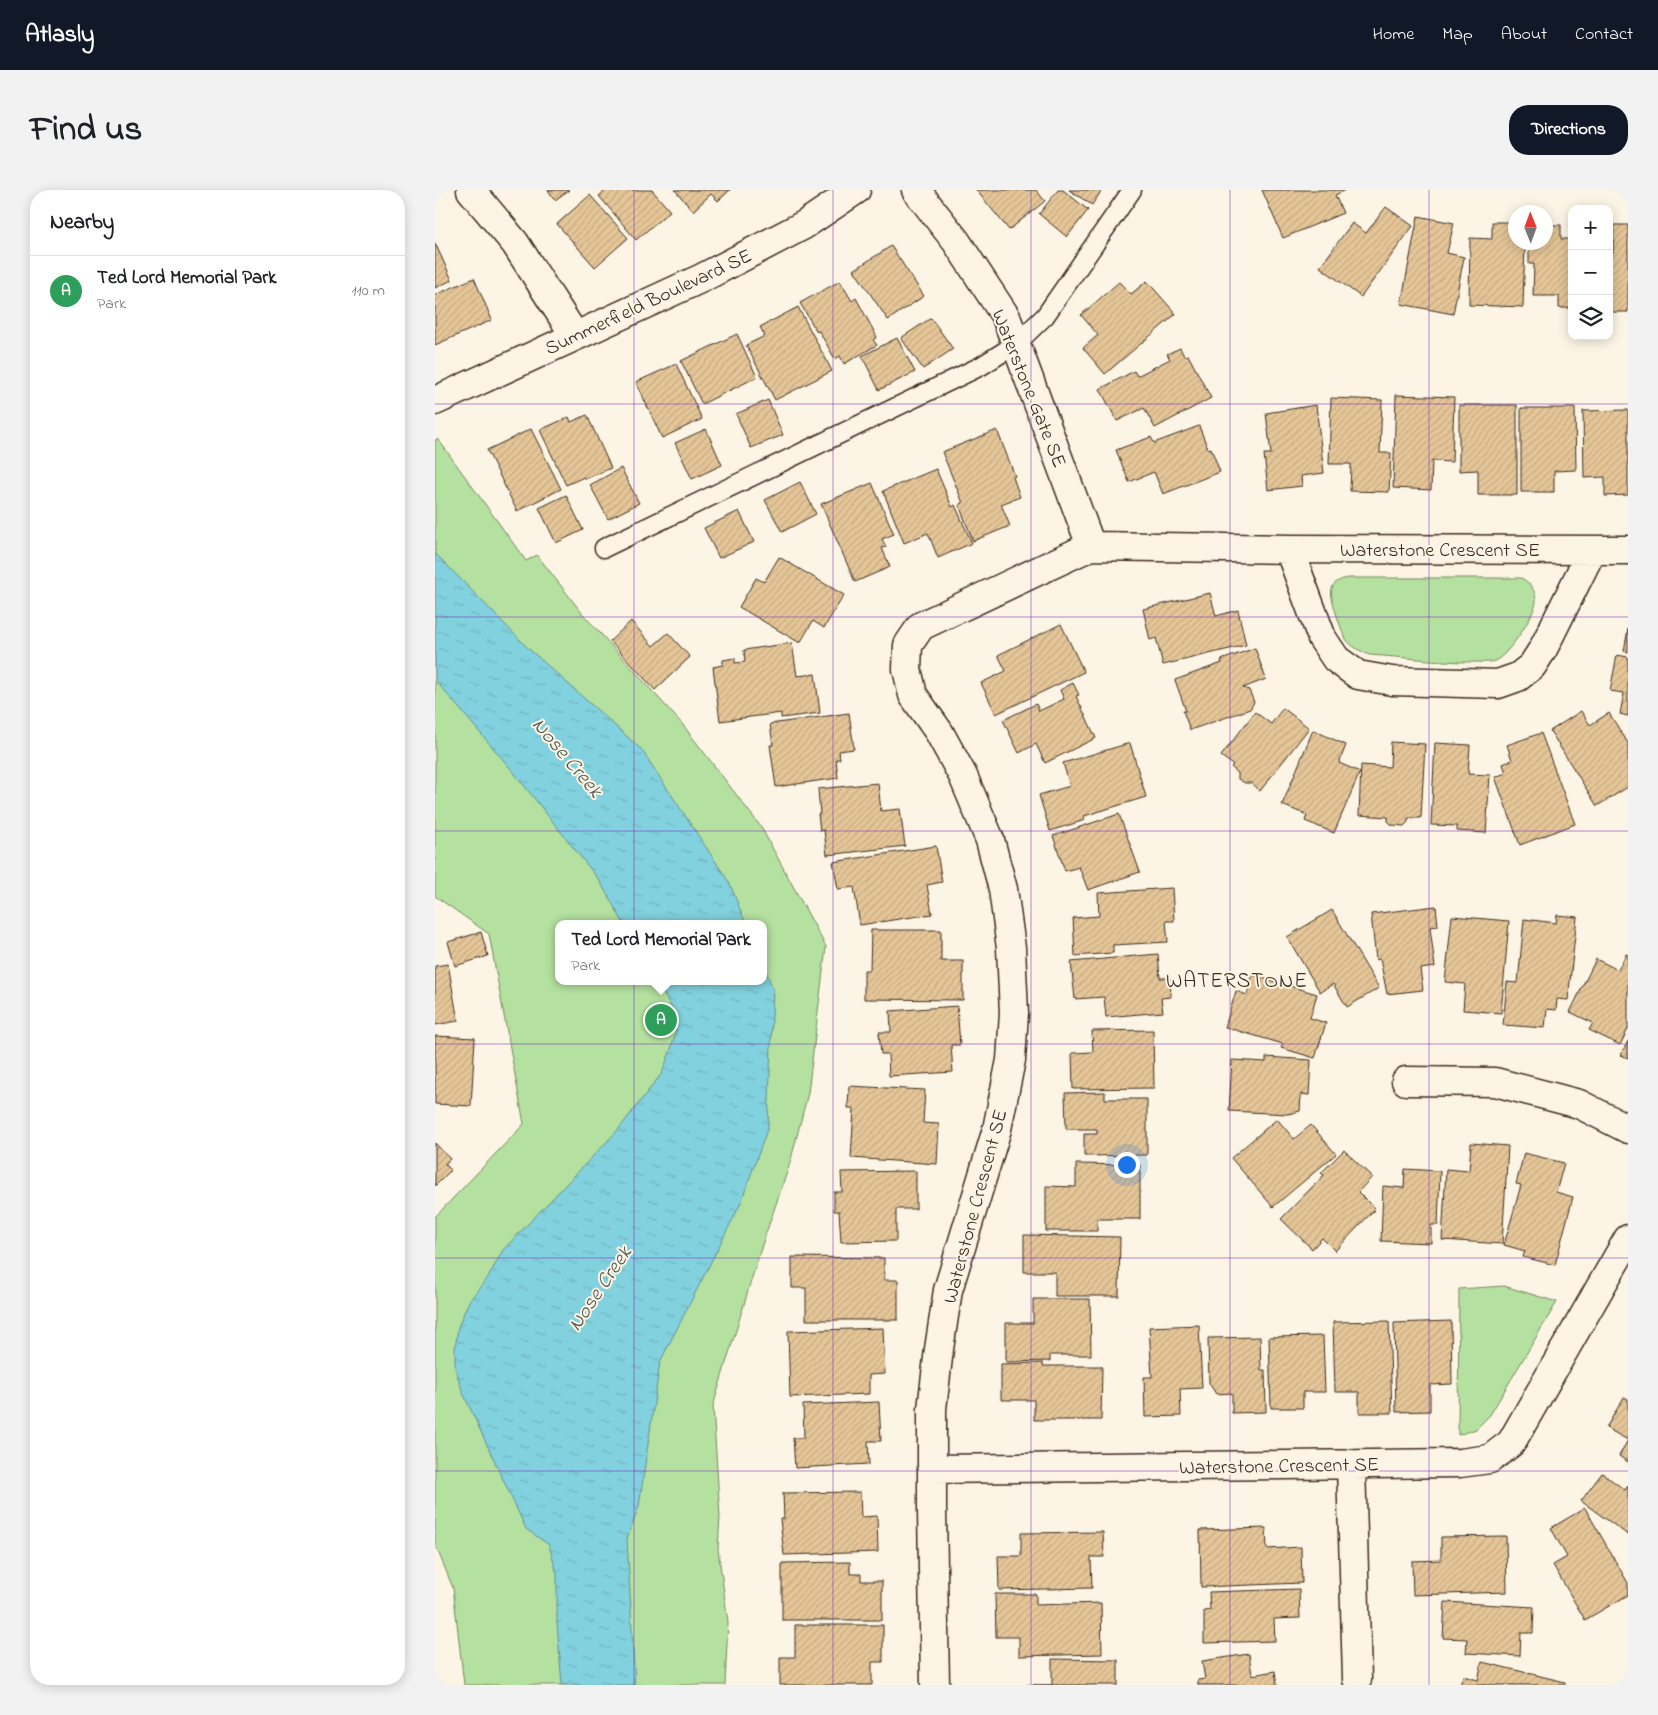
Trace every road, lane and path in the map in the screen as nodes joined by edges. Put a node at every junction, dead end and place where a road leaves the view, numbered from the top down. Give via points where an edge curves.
1 (471, 190) edge
2 (856, 190) edge
3 (916, 190) edge
4 (1132, 190) edge
5 (575, 336) junction
6 (1016, 344) junction
7 (435, 401) edge
8 (1091, 546) junction
9 (604, 548) dead end
10 (1289, 549) junction
11 (1592, 550) junction
12 (1628, 550) edge
13 (1406, 1081) dead end
14 (1628, 1129) edge
15 (1628, 1239) edge
16 (1351, 1464) junction
17 (932, 1469) junction
18 (1357, 1679) dead end
19 (935, 1685) edge

1 - 5 street via 515,243
2 - 5 street, Summerfield Boulevard SE via 805,225 702,278
3 - 6 street, Waterstone Gate SE via 956,241 1006,317
4 - 6 lane via 1045,316
5 - 7 street, Summerfield Boulevard SE
6 - 8 street, Waterstone Gate SE
6 - 9 lane via 981,366
8 - 10 street, Waterstone Crescent SE
8 - 17 street, Waterstone Crescent SE via 921,626 909,645 907,669 913,695 939,732 963,776 990,840 1003,889 1015,1013 1011,1060 997,1129 948,1290 932,1409
10 - 11 street, Waterstone Crescent SE
10 - 11 street via 1322,638 1336,659 1358,675 1392,681 1498,684 1518,677 1532,666
11 - 12 street, Waterstone Crescent SE
13 - 14 street via 1495,1082 1579,1104
15 - 16 street, Waterstone Crescent SE via 1511,1443 1490,1459 1460,1463
16 - 17 street, Waterstone Crescent SE
16 - 18 street
17 - 19 street

